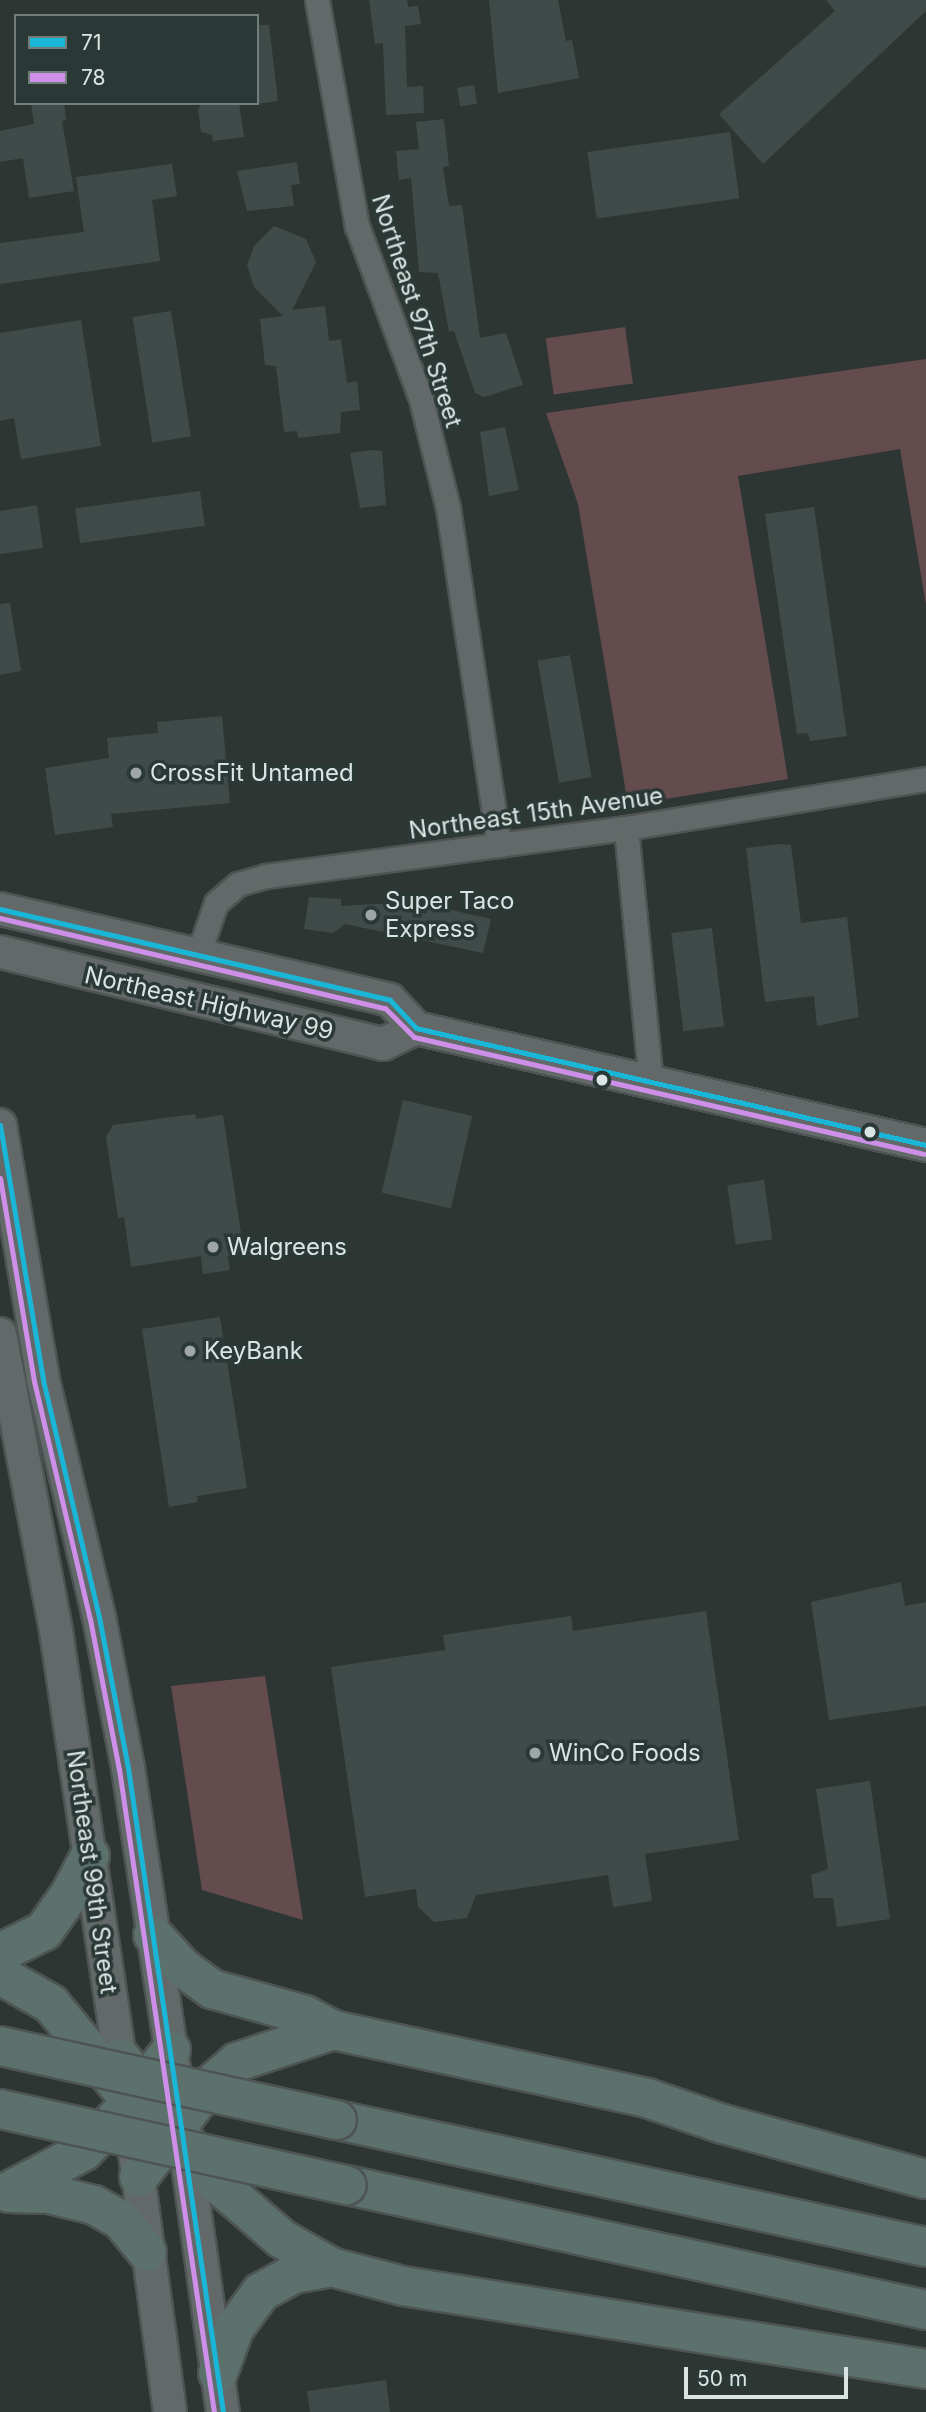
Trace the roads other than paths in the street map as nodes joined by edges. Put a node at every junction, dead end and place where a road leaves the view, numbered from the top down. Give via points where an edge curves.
1 (317, 0) edge
2 (926, 779) edge
3 (626, 828) junction
4 (499, 845) junction
5 (0, 909) edge
6 (0, 952) edge
7 (198, 955) junction
8 (416, 1028) junction
9 (651, 1080) junction
10 (0, 1125) edge
11 (926, 1145) edge
12 (0, 1334) edge
13 (4, 1384) edge
14 (95, 1603) junction
15 (90, 1856) junction
16 (153, 1935) junction
17 (0, 1953) edge
18 (0, 1975) edge
19 (333, 2030) junction
20 (0, 2046) edge
21 (171, 2050) junction
22 (119, 2056) joint
23 (132, 2099) junction
24 (0, 2109) edge
25 (168, 2145) junction
26 (926, 2179) edge
27 (191, 2190) joint
28 (3, 2192) edge
29 (926, 2247) edge
30 (147, 2252) junction
31 (331, 2267) junction
32 (926, 2310) edge
33 (926, 2369) edge
34 (218, 2374) junction
35 (170, 2412) edge
36 (223, 2412) edge

1 - 4 street, Northeast 97th Street via 358,226 421,399 448,508
2 - 3 street, Northeast 15th Avenue
3 - 4 street, Northeast 15th Avenue
3 - 9 street
4 - 7 street, Northeast 15th Avenue via 238,884 216,903
5 - 7 main road, Northeast Highway 99
6 - 8 main road, Northeast Highway 99 via 383,1044
7 - 8 main road, Northeast Highway 99 via 390,1000
8 - 9 main road
9 - 11 main road
10 - 14 main road, Northeast 99th Street via 43,1380
12 - 13 main road, Northeast 99th Street
13 - 14 main road via 34,1412 61,1541 72,1569
13 - 15 main road, Northeast 99th Street via 56,1631
14 - 16 main road, Northeast 99th Street
15 - 17 highway via 71,1894 44,1931
15 - 22 main road, Northeast 99th Street
16 - 19 highway via 183,1968 212,1989 305,2015
16 - 21 main road, Northeast 99th Street
18 - 23 highway via 51,2004
19 - 25 highway via 237,2062 207,2088
19 - 26 highway via 647,2098 723,2124
20 - 29 highway, bridge
21 - 23 highway
21 - 25 main road, Northeast 99th Street
22 - 23 highway
23 - 25 highway
23 - 25 main road, Northeast 99th Street
23 - 28 highway via 69,2162
24 - 32 highway, bridge
25 - 27 highway
25 - 30 main road, Northeast 99th Street
25 - 31 highway via 282,2239
27 - 34 main road
28 - 30 highway via 49,2194 94,2205 121,2220
30 - 35 main road, Northeast 99th Street
31 - 33 highway via 403,2286
31 - 34 highway via 293,2274 261,2292 234,2329
34 - 36 main road

